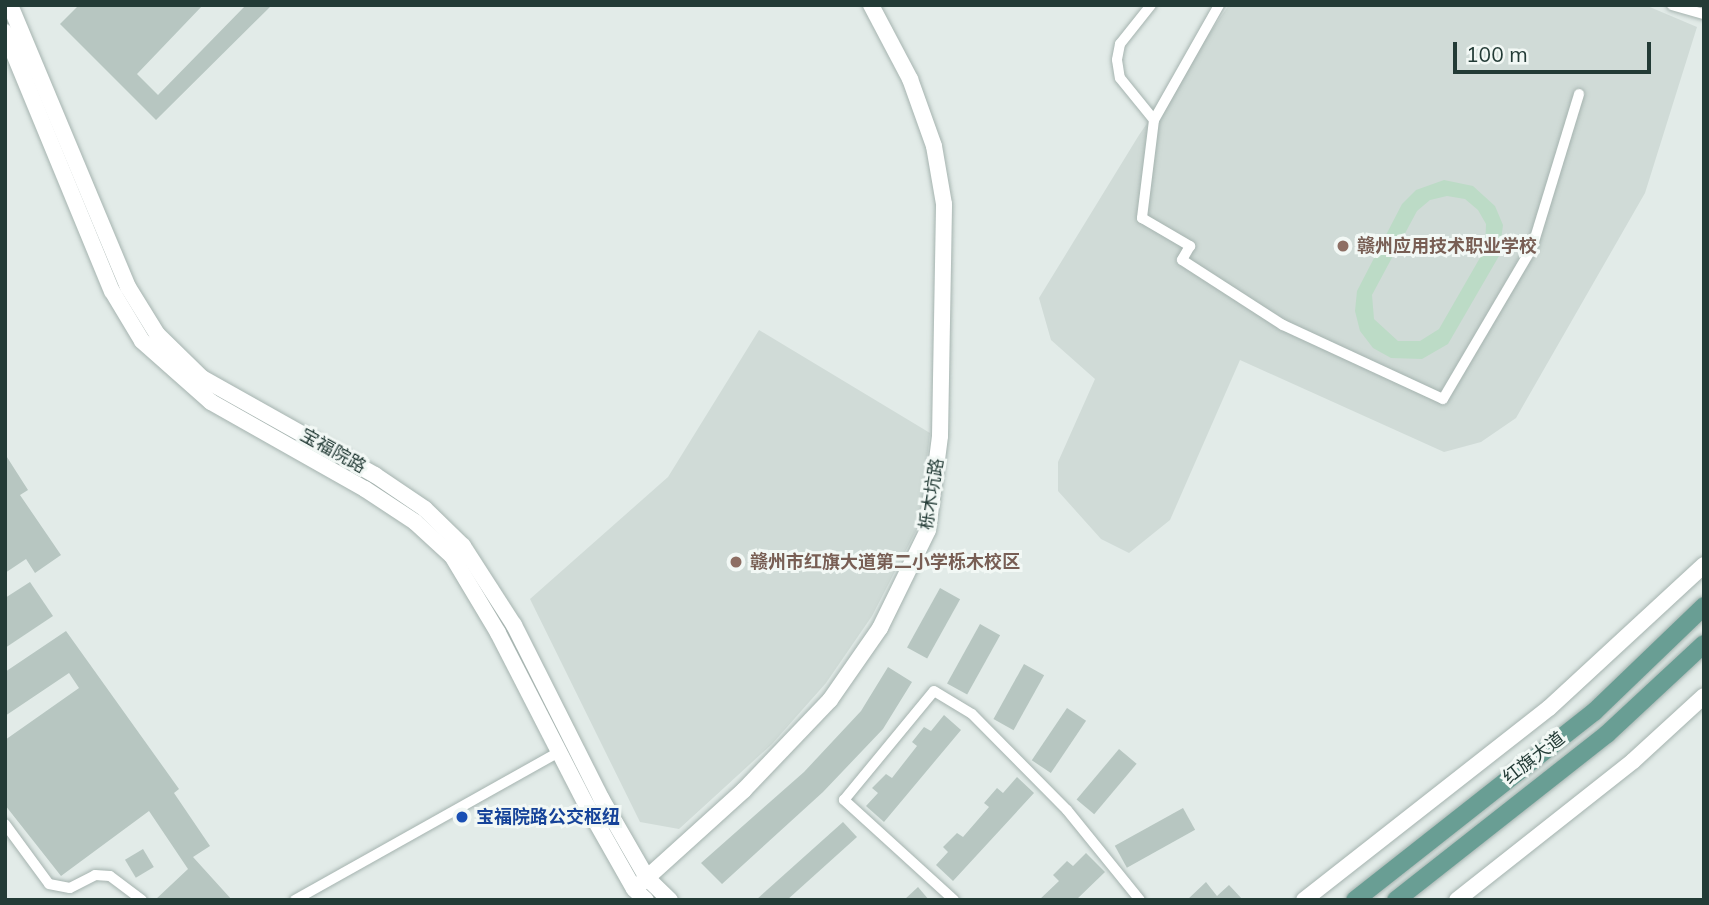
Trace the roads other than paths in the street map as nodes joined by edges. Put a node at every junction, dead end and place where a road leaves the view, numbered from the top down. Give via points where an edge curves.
1 (10, 5) edge
2 (870, 5) edge
3 (1151, 5) edge
4 (1219, 5) edge
5 (1672, 5) edge
6 (1704, 14) edge
7 (5, 32) edge
8 (1579, 94) dead end
9 (1154, 120) junction
10 (1704, 565) edge
11 (1704, 606) edge
12 (1704, 644) edge
13 (1704, 696) edge
14 (567, 749) junction
15 (5, 824) edge
16 (642, 889) edge
17 (142, 900) edge
18 (295, 900) edge
19 (670, 900) edge
20 (954, 900) edge
21 (1140, 900) edge
22 (1304, 900) edge
23 (1355, 900) edge
24 (1396, 900) edge
25 (1457, 900) edge

1 - 14 main road, 宝福院路 via 128,287 157,334 202,378 375,475 442,524 482,570
2 - 16 main road, 栎木坑路 via 911,79 934,146 944,204 940,436 928,530 880,628 830,700
3 - 9 street via 1120,44 1117,60 1120,78
4 - 9 street
5 - 6 street
7 - 14 main road, 宝福院路 via 112,291 142,341 211,402 365,489 432,536 469,580
8 - 9 street via 1532,248 1443,399 1283,325 1182,260 1190,246 1142,218
10 - 22 main road via 1549,708
11 - 23 main road, 红旗大道 via 1594,712
12 - 24 main road, 红旗大道 via 1607,734
13 - 25 main road via 1633,761
14 - 16 main road, 宝福院路
14 - 18 street
15 - 17 street via 49,884 70,888 95,875 110,876
16 - 19 main road, 宝福院路
20 - 21 street via 844,800 934,691 972,715 1067,810

